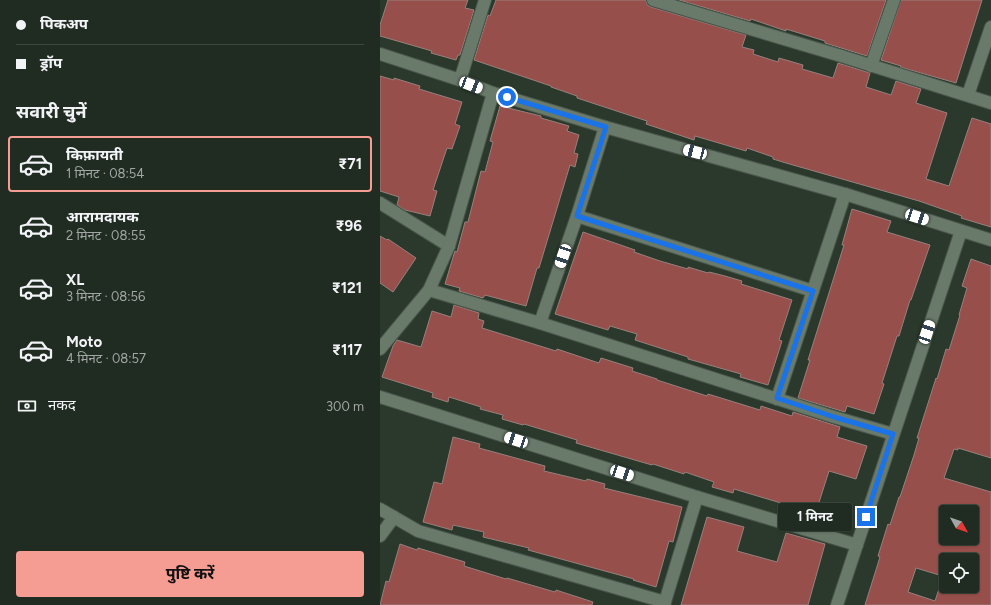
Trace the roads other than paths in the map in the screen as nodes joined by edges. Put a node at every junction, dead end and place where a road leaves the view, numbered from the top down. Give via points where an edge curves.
1 (485, 0) edge
2 (652, 0) edge
3 (894, 0) edge
4 (686, 4) edge
5 (991, 27) edge
6 (380, 54) edge
7 (871, 66) junction
8 (460, 80) junction
9 (493, 93) junction
10 (968, 96) junction
11 (991, 103) edge
12 (606, 127) junction
13 (845, 194) junction
14 (380, 203) edge
15 (577, 216) junction
16 (961, 231) junction
17 (991, 240) edge
18 (449, 246) junction
19 (429, 290) junction
20 (813, 291) junction
21 (540, 323) junction
22 (380, 349) edge
23 (380, 397) edge
24 (777, 398) junction
25 (893, 434) junction
26 (697, 497) junction
27 (380, 509) edge
28 (394, 517) junction
29 (380, 536) edge
30 (856, 545) junction
31 (664, 604) edge
32 (837, 605) edge

1 - 8 street
2 - 4 street
3 - 7 street
4 - 7 street
5 - 10 street
6 - 8 street
7 - 10 street
8 - 9 street
9 - 12 street
9 - 18 street
10 - 11 street
12 - 13 street
12 - 15 street
13 - 16 street
13 - 20 street
14 - 18 street
15 - 20 street
15 - 21 street
16 - 17 street
16 - 25 street
18 - 19 street
19 - 21 street
19 - 22 street
20 - 24 street
21 - 24 street
23 - 26 street
24 - 25 street
25 - 30 street
26 - 30 street
26 - 31 street
27 - 28 street
28 - 29 street
28 - 31 street via 418,531
30 - 32 street

